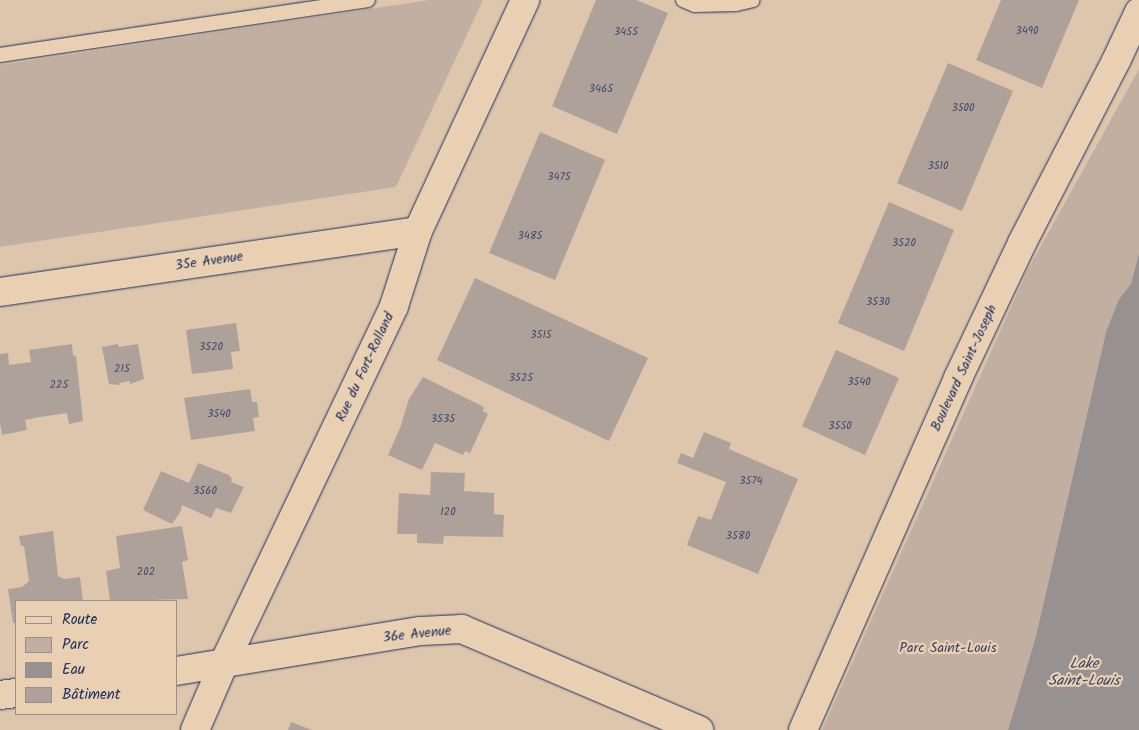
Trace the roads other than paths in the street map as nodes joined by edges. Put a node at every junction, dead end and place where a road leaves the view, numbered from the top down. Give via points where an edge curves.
1 (368, 0) edge
2 (525, 0) edge
3 (683, 0) edge
4 (753, 0) edge
5 (1139, 12) edge
6 (0, 56) edge
7 (418, 231) junction
8 (0, 292) edge
9 (224, 663) junction
10 (178, 671) edge
11 (15, 693) edge
12 (0, 695) edge
13 (195, 730) edge
14 (699, 730) edge
15 (803, 730) edge

1 - 6 lane
2 - 7 street, Rue du Fort-Rolland
3 - 4 lane via 695,5 736,4
5 - 15 street, Boulevard Saint-Joseph via 958,378
7 - 8 street, 35e Avenue
7 - 9 street, Rue du Fort-Rolland via 394,306
9 - 10 street, 36e Avenue
9 - 13 street, Rue du Fort-Rolland
9 - 14 street, 36e Avenue via 421,631 462,629
11 - 12 street

